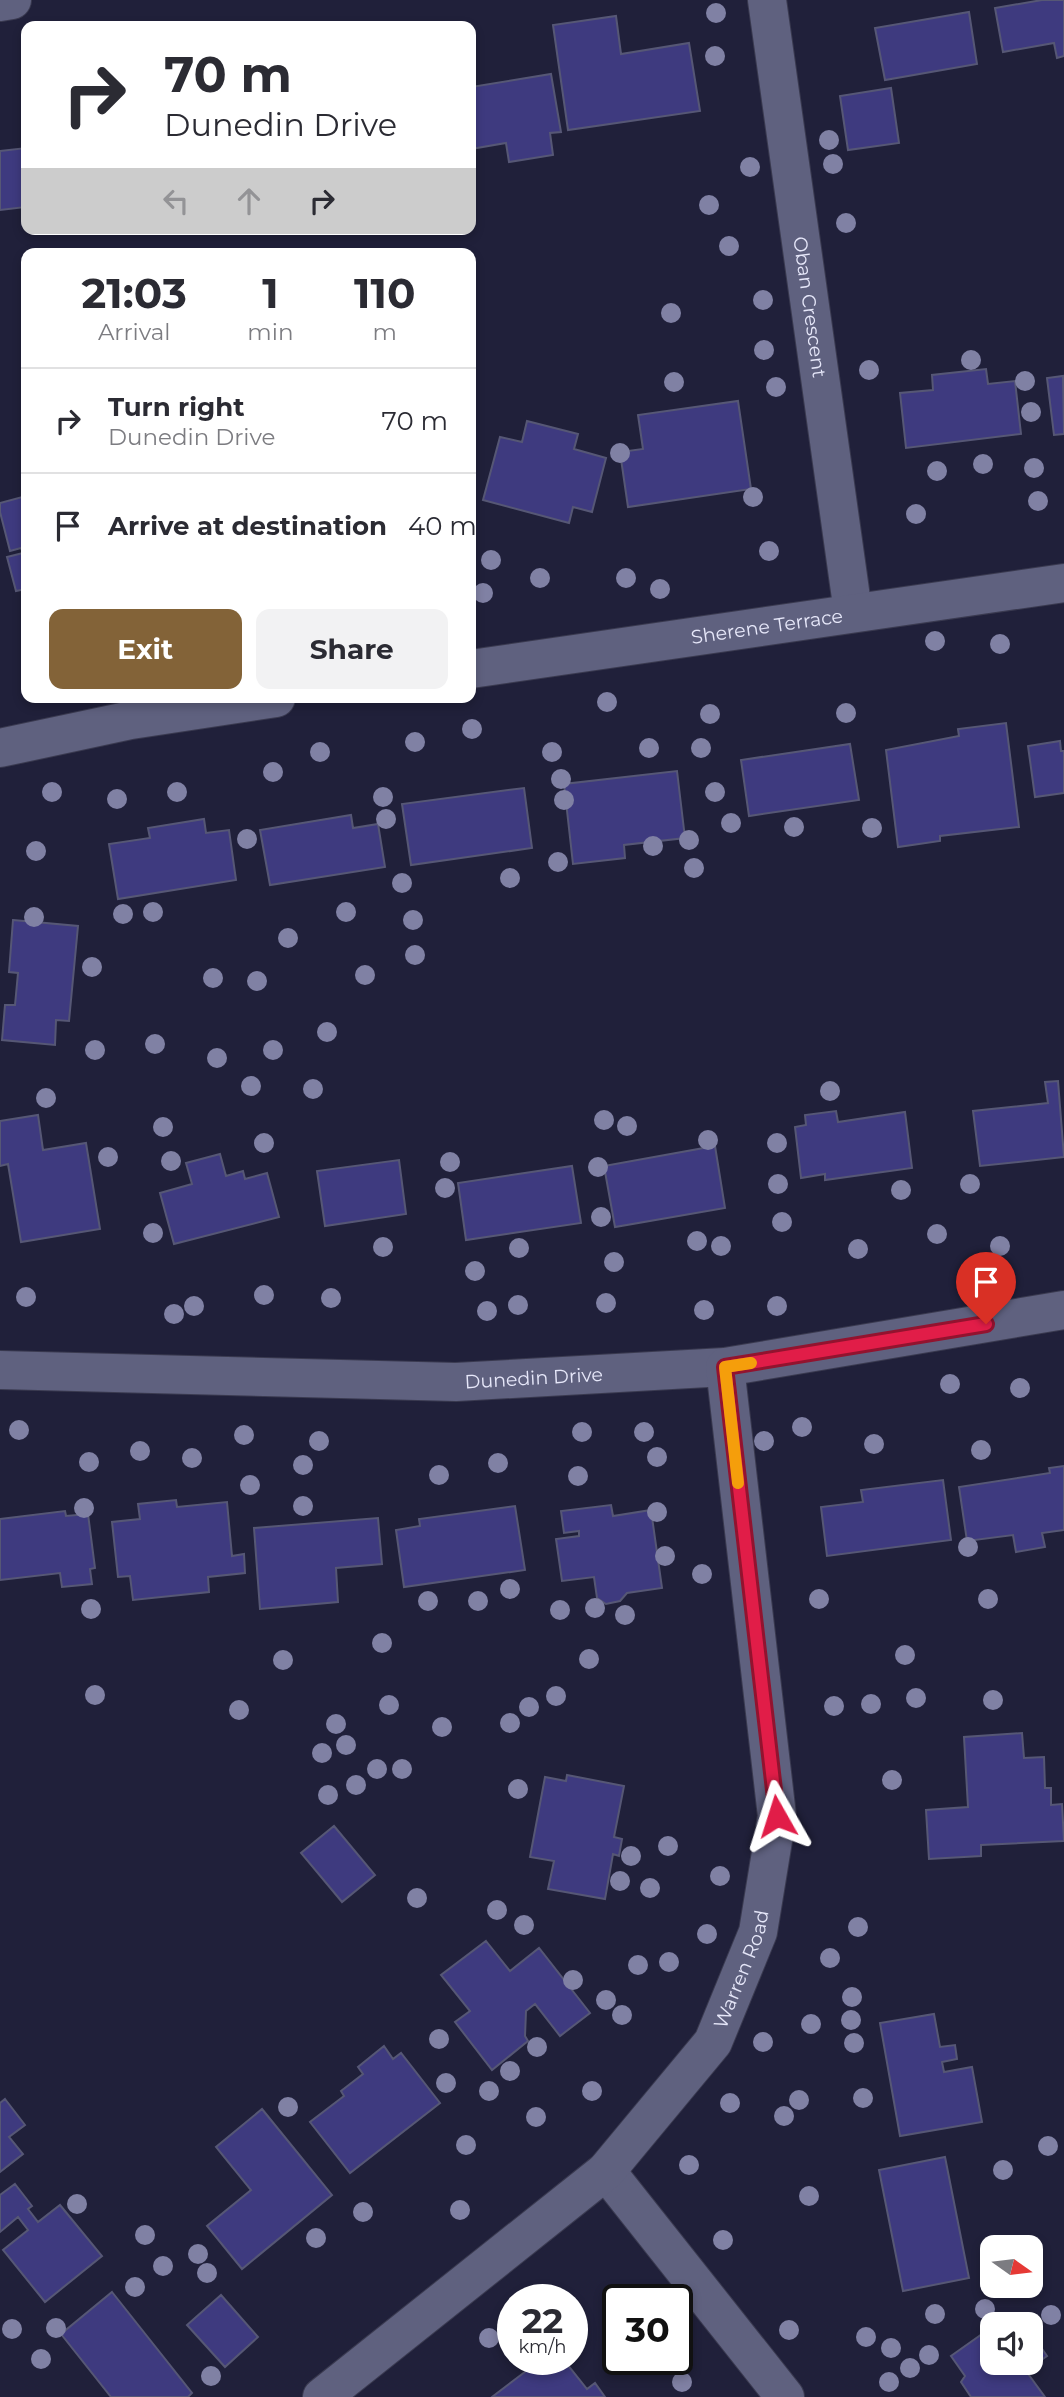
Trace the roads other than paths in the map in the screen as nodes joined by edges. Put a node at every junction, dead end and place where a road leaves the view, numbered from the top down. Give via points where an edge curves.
1 (12, 0) edge
2 (767, 0) edge
3 (0, 2) edge
4 (1064, 583) edge
5 (853, 612) junction
6 (476, 668) edge
7 (243, 703) edge
8 (0, 748) edge
9 (1064, 1311) edge
10 (725, 1367) junction
11 (0, 1370) edge
12 (606, 2171) junction
13 (322, 2397) edge
14 (785, 2397) edge

1 - 3 street
2 - 5 street, Oban Crescent
4 - 5 street, Sherene Terrace
5 - 6 street, Sherene Terrace
7 - 8 street via 131,720
9 - 10 street, Dunedin Drive
10 - 11 street, Dunedin Drive via 456,1382
10 - 12 street, Warren Road via 777,1816 758,1932 713,2042
12 - 13 street, Warren Road
12 - 14 street

